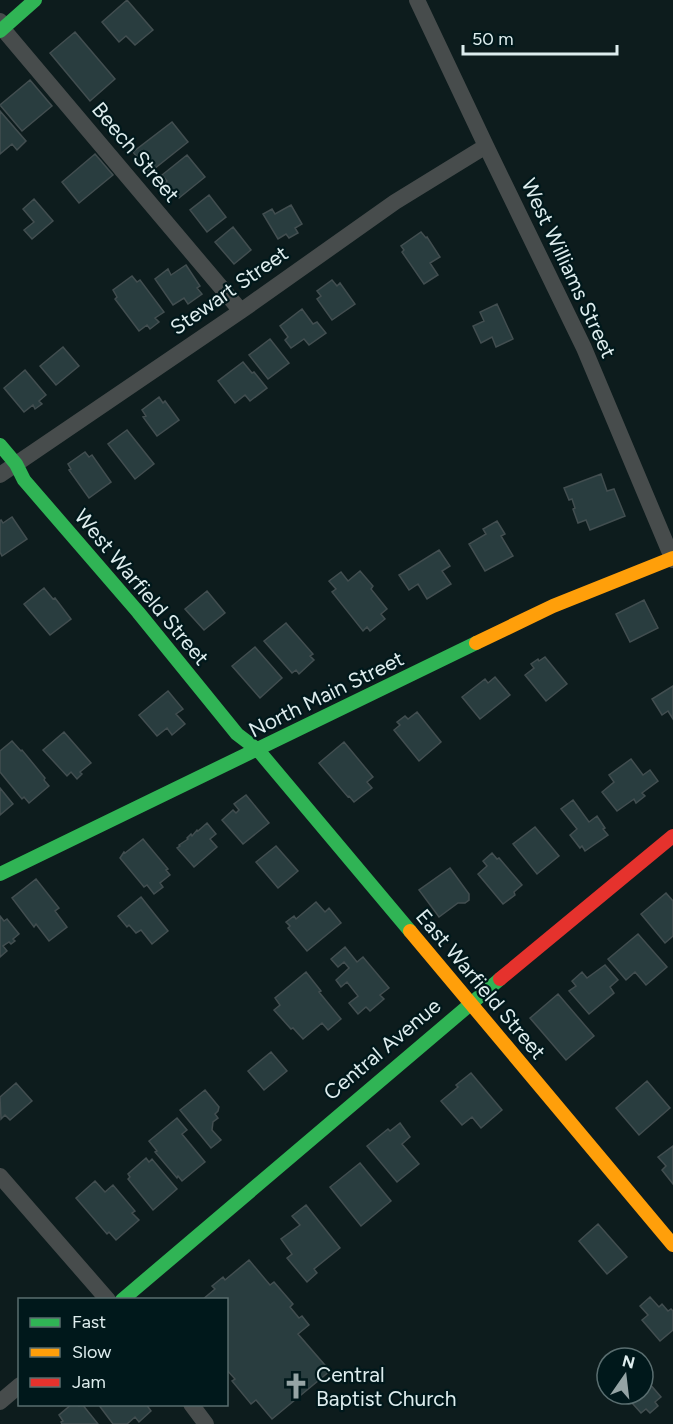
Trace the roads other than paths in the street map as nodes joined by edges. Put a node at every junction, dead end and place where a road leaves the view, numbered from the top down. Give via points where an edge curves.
1 (35, 0) edge
2 (417, 0) edge
3 (1, 27) edge
4 (486, 146) junction
5 (241, 311) junction
6 (0, 445) edge
7 (16, 464) junction
8 (0, 475) edge
9 (673, 559) edge
10 (258, 750) junction
11 (673, 836) edge
12 (0, 874) edge
13 (470, 1004) junction
14 (0, 1176) edge
15 (673, 1245) edge
16 (107, 1298) edge
17 (123, 1298) edge
18 (18, 1387) edge
19 (0, 1402) edge
20 (192, 1406) edge
21 (206, 1424) edge

1 - 3 street
2 - 4 street, West Williams Street
3 - 5 street, Beech Street
4 - 5 street, Stewart Street via 395,202
4 - 9 street, West Williams Street via 584,348
5 - 7 street, Stewart Street
6 - 7 street, West Warfield Street
7 - 8 street, Stewart Street
7 - 10 street, West Warfield Street via 24,480 237,734
9 - 10 street, North Main Street via 553,606
10 - 12 street, North Main Street
10 - 13 street, East Warfield Street
11 - 13 street, Central Avenue
13 - 15 street, East Warfield Street
13 - 17 street, Central Avenue
14 - 16 street
18 - 19 street
20 - 21 street

